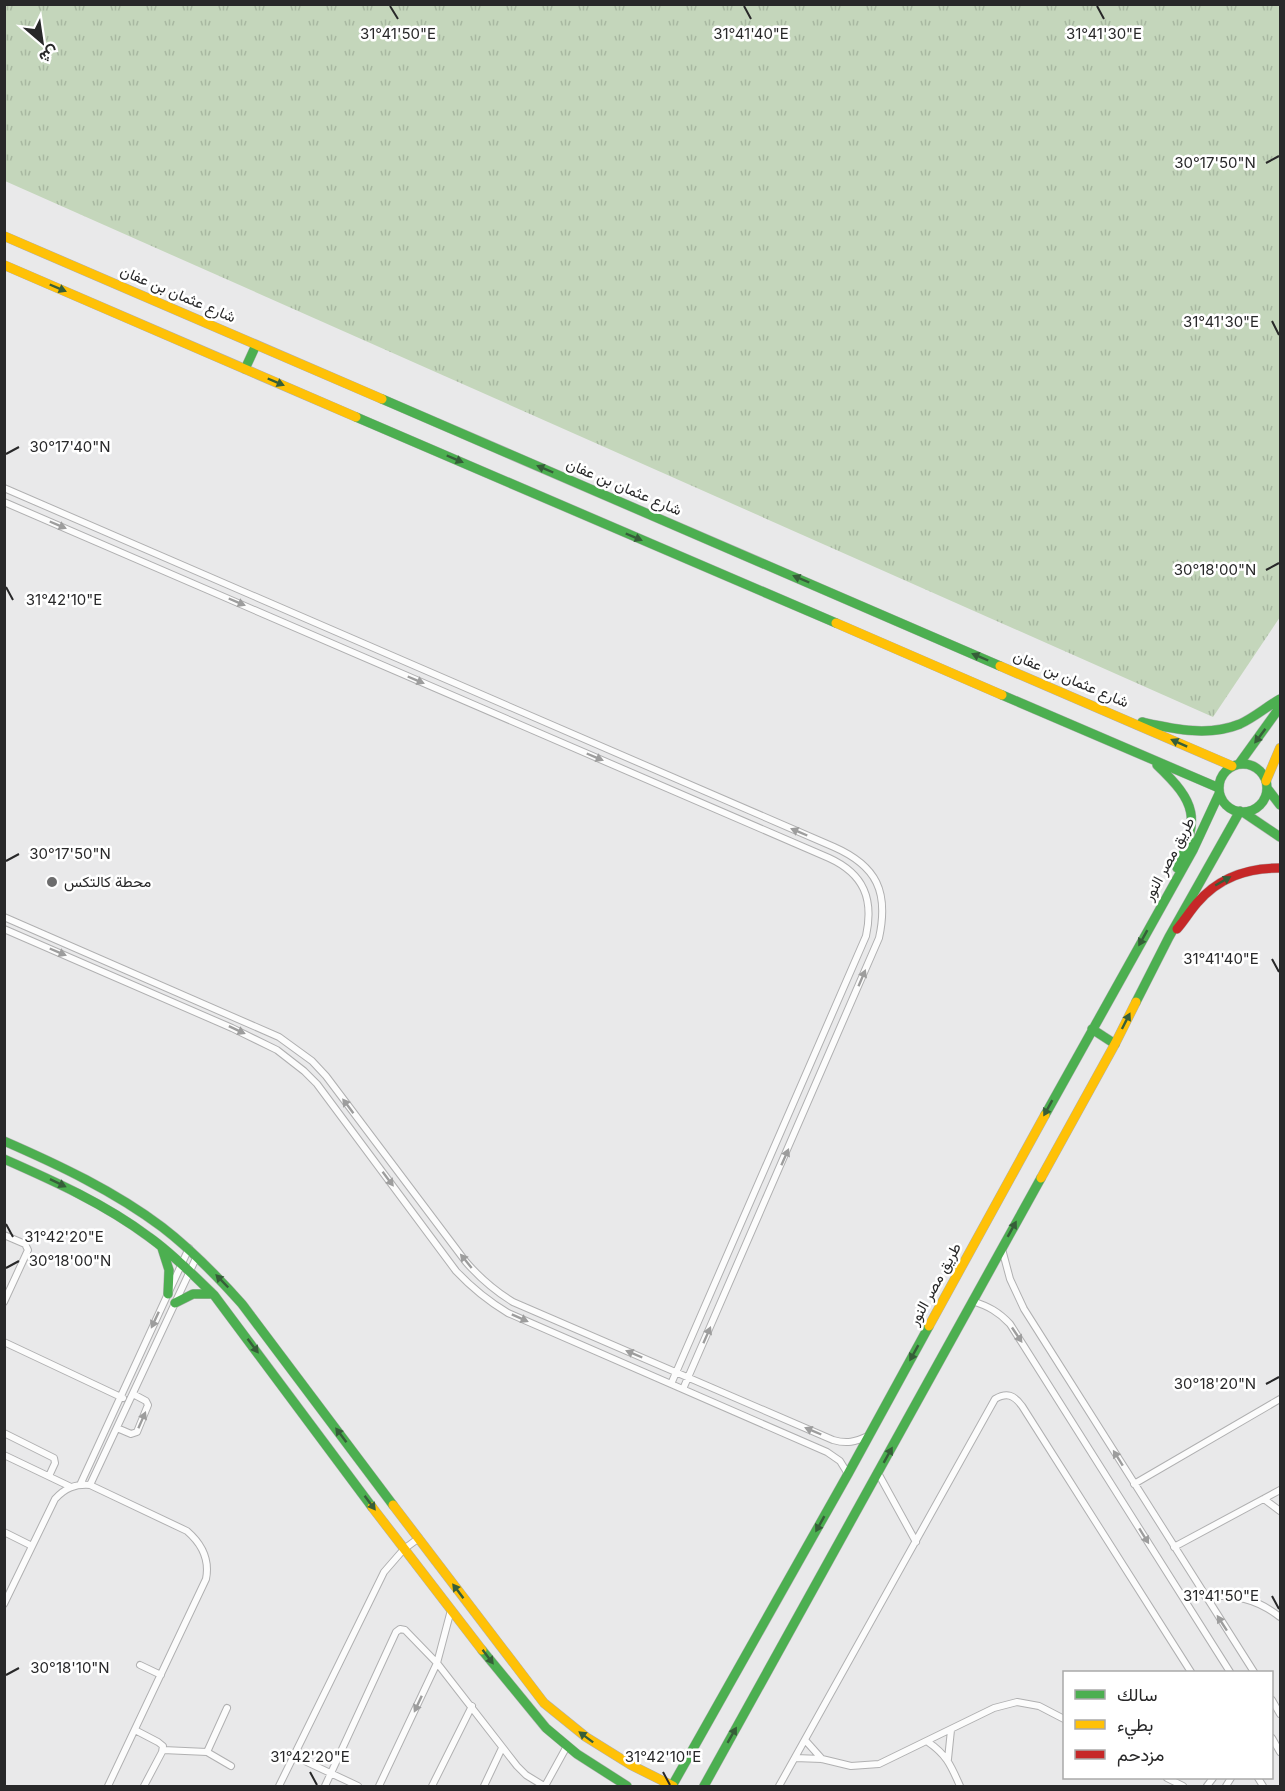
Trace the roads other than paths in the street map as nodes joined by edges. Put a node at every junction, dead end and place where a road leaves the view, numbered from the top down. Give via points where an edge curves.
1 (4, 236) edge
2 (4, 265) edge
3 (256, 345) junction
4 (245, 369) junction
5 (4, 488) edge
6 (4, 502) edge
7 (1281, 699) edge
8 (1281, 707) edge
9 (1121, 717) junction
10 (1281, 748) edge
11 (1150, 759) junction
12 (1236, 765) junction
13 (1266, 785) junction
14 (1219, 791) junction
15 (1281, 805) edge
16 (1241, 811) junction
17 (1281, 837) edge
18 (1281, 868) edge
19 (1166, 898) junction
20 (4, 917) edge
21 (4, 929) edge
22 (1169, 937) junction
23 (1092, 1029) junction
24 (1114, 1044) junction
25 (4, 1141) edge
26 (4, 1159) edge
27 (4, 1235) edge
28 (160, 1246) junction
29 (189, 1248) junction
30 (1002, 1248) junction
31 (197, 1256) junction
32 (182, 1263) junction
33 (190, 1271) junction
34 (168, 1294) junction
35 (214, 1295) junction
36 (972, 1301) junction
37 (4, 1302) edge
38 (176, 1303) junction
39 (4, 1342) edge
40 (676, 1372) junction
41 (688, 1377) junction
42 (671, 1384) junction
43 (683, 1389) junction
44 (120, 1397) junction
45 (131, 1398) junction
46 (1281, 1399) edge
47 (117, 1428) junction
48 (4, 1433) edge
49 (868, 1436) junction
50 (4, 1455) edge
51 (878, 1473) junction
52 (848, 1474) junction
53 (50, 1476) junction
54 (1134, 1484) junction
55 (80, 1485) junction
56 (90, 1485) junction
57 (71, 1486) junction
58 (1281, 1490) edge
59 (1264, 1499) junction
60 (1281, 1511) edge
61 (4, 1533) edge
62 (419, 1539) junction
63 (916, 1542) junction
64 (32, 1546) junction
65 (1174, 1547) junction
66 (404, 1549) junction
67 (1204, 1596) junction
68 (4, 1604) edge
69 (451, 1609) junction
70 (1281, 1617) edge
71 (437, 1663) junction
72 (140, 1665) dead end
73 (1190, 1671) edge
74 (1229, 1671) edge
75 (1253, 1671) edge
76 (161, 1675) junction
77 (472, 1706) junction
78 (227, 1708) dead end
79 (1063, 1718) edge
80 (135, 1730) junction
81 (951, 1730) junction
82 (805, 1740) junction
83 (928, 1742) junction
84 (567, 1746) junction
85 (502, 1748) junction
86 (163, 1750) junction
87 (207, 1752) junction
88 (294, 1756) junction
89 (795, 1758) junction
90 (822, 1759) junction
91 (948, 1760) junction
92 (231, 1766) dead end
93 (331, 1774) junction
94 (1169, 1779) edge
95 (108, 1786) edge
96 (144, 1786) edge
97 (279, 1786) edge
98 (325, 1786) edge
99 (358, 1786) edge
100 (379, 1786) edge
101 (432, 1786) edge
102 (484, 1786) edge
103 (544, 1786) edge
104 (627, 1786) edge
105 (672, 1786) edge
106 (704, 1786) edge
107 (779, 1786) edge
108 (960, 1786) edge
109 (1183, 1786) edge

1 - 3 street, شارع عثمان بن عفان
2 -> 4 street
3 - 4 street
9 -> 3 street, شارع عثمان بن عفان
4 -> 11 street
41 -> 5 street via 879,938 883,901 867,869 859,860 834,847
6 -> 40 street via 830,858 855,875 869,904 866,936
7 - 9 street via 1253,718 1209,732 1186,732
8 -> 12 street
12 -> 9 street, شارع عثمان بن عفان
10 - 13 street
11 - 14 street
11 - 19 street via 1184,794 1191,814 1190,835
12 - 13 street via 1253,766 1263,775
12 - 14 street via 1222,775
13 - 15 street
13 - 16 street via 1257,807
14 - 16 street via 1229,807
14 - 19 street, طريق مصر النور
16 - 17 street
16 - 22 street
22 -> 18 street via 1210,888 1227,877 1247,870
19 -> 23 street, طريق مصر النور
40 -> 20 street via 513,1302 488,1285 466,1262 326,1076 279,1037
21 -> 42 street via 277,1050 316,1084 456,1271 480,1294 508,1313
24 -> 22 street
23 - 24 street
23 -> 49 street, طريق مصر النور
30 -> 24 street
25 - 29 street via 102,1187
26 -> 28 street via 93,1201
27 - 37 street via 25,1244 28,1250
28 - 32 street
28 - 34 street via 169,1269
29 - 31 street
29 - 32 street
30 - 36 street
54 -> 30 street via 1024,1308 1010,1279
31 - 33 street
62 -> 31 street via 242,1304
32 - 33 street
32 - 34 street
33 - 35 street
33 - 38 street
34 -> 44 street
35 - 38 street via 194,1293
35 -> 66 street
51 -> 36 street
36 -> 74 street via 993,1308 1010,1324
38 - 45 street
39 - 44 street
40 - 41 street
40 - 42 street
41 - 43 street
49 -> 41 street via 848,1443 833,1440
42 - 43 street
43 - 52 street via 834,1456
44 - 45 street
44 - 55 street
45 - 47 street
47 -> 45 street via 136,1432 148,1407
46 - 54 street
47 - 56 street
48 - 53 street via 54,1458 56,1463
49 - 52 street, طريق مصر النور
50 - 53 street
51 - 63 street
106 -> 51 street
52 -> 105 street, طريق مصر النور
53 - 57 street
54 - 65 street
55 - 56 street
55 - 57 street
56 - 76 street via 187,1531 204,1552 206,1579
57 - 64 street via 55,1499
58 - 59 street
59 - 60 street
59 - 65 street
61 - 64 street
62 - 66 street
105 -> 62 street via 601,1748 544,1703
63 - 73 street via 995,1399 1011,1395 1022,1406
63 - 82 street
64 - 68 street
65 - 67 street
66 - 69 street
66 - 88 street via 384,1572
67 - 70 street via 1248,1599
75 -> 67 street
69 - 71 street
69 -> 84 street via 510,1686
71 - 77 street
71 - 93 street via 405,1630 396,1632
71 -> 100 street
72 - 76 street
76 - 80 street
77 - 85 street
77 - 101 street
78 - 87 street
79 - 81 street via 1040,1706 1017,1702 994,1708
80 - 86 street via 161,1744
80 - 95 street
81 - 83 street
81 - 91 street
82 - 89 street
82 - 90 street
83 - 90 street via 871,1766
83 - 91 street
84 - 103 street
84 - 104 street
85 - 102 street
85 - 103 street via 526,1775
86 - 87 street
86 - 96 street
87 - 92 street
88 - 93 street
88 - 97 street
89 - 90 street
89 - 107 street
91 - 108 street
93 - 98 street
93 - 99 street
94 - 109 street

